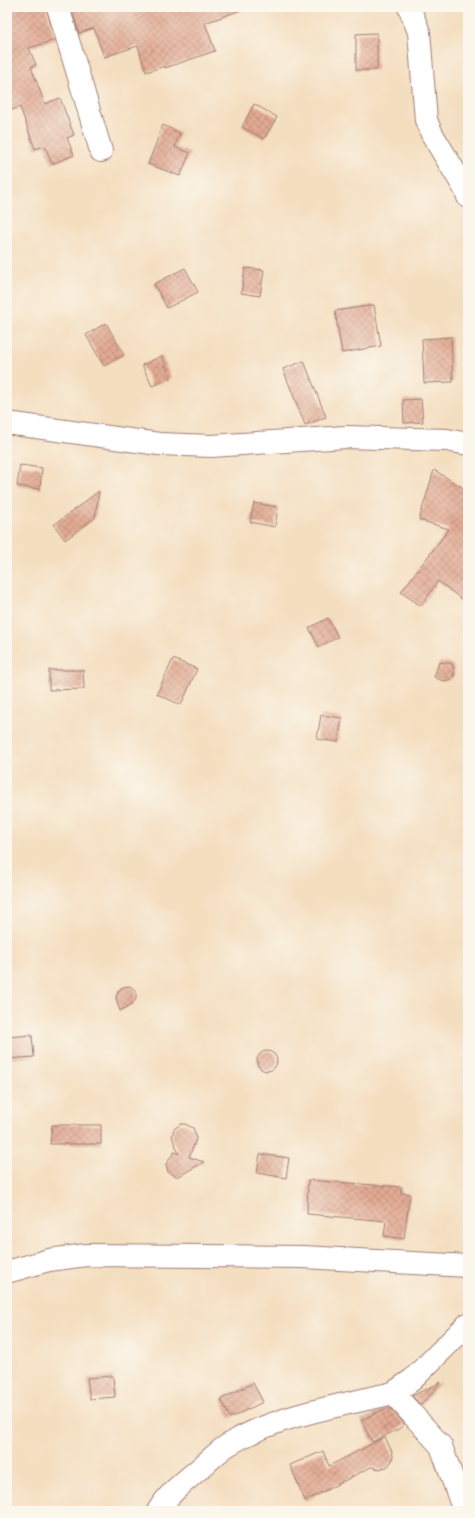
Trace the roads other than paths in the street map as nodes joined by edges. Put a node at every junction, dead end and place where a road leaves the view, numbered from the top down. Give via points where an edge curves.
1 (58, 7) edge
2 (409, 7) edge
3 (101, 151) dead end
4 (468, 197) edge
5 (7, 423) edge
6 (468, 444) edge
7 (468, 1266) edge
8 (7, 1272) edge
9 (468, 1324) edge
10 (393, 1393) junction
11 (158, 1511) edge
12 (464, 1511) edge

1 - 3 street
2 - 4 street via 419,32 426,120
5 - 6 street via 160,444 211,446 346,437 447,440
7 - 8 street via 303,1257 86,1254 49,1260
9 - 10 street via 412,1380
10 - 11 street via 267,1425 228,1445 177,1487
10 - 12 street via 441,1446

